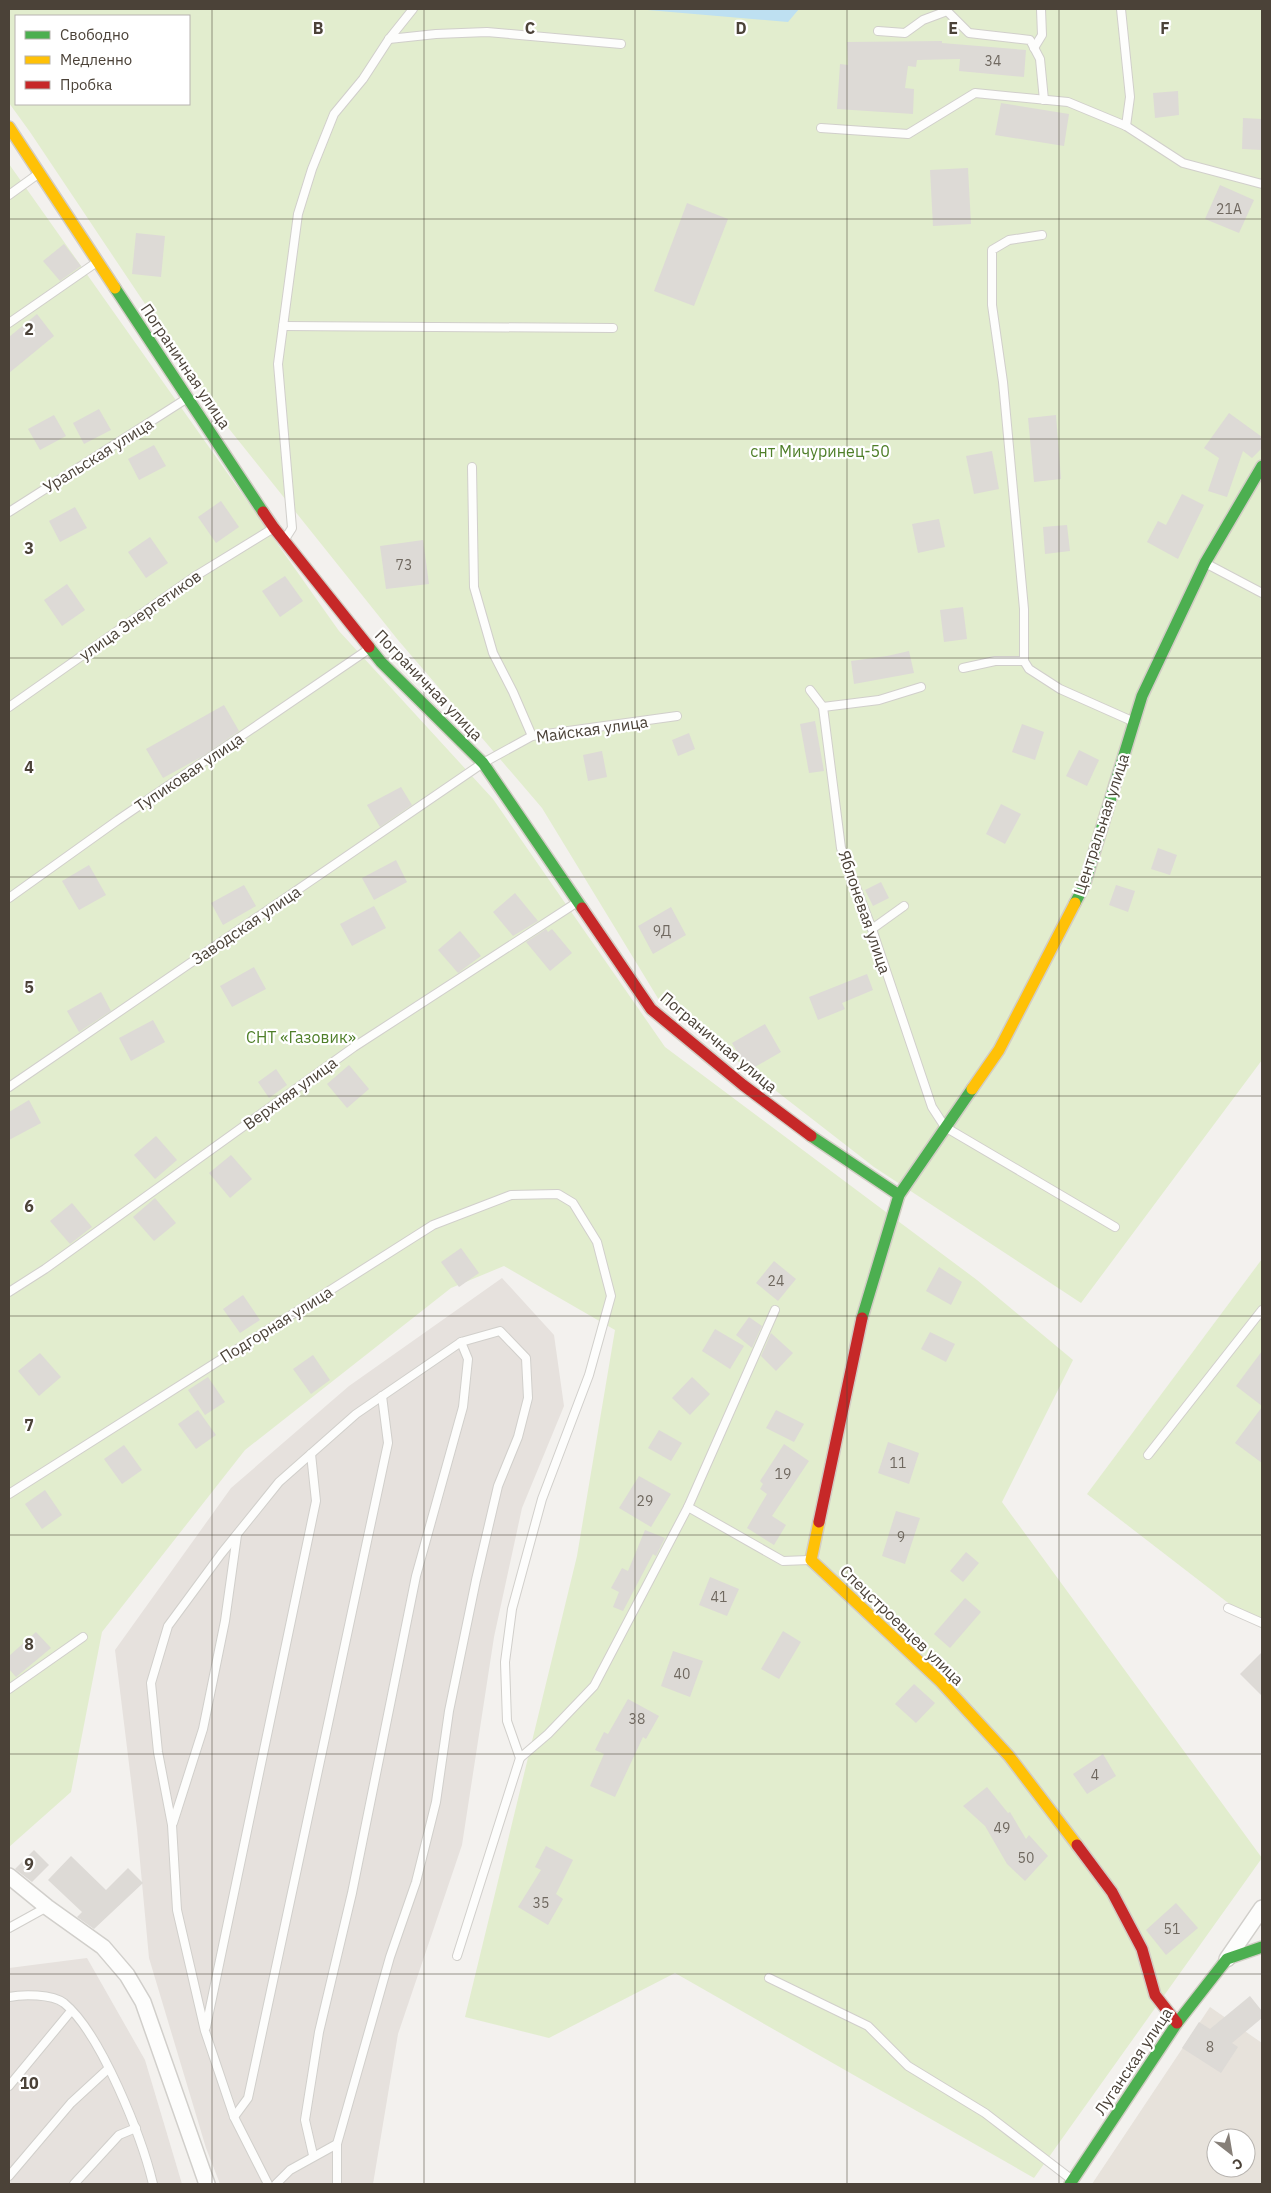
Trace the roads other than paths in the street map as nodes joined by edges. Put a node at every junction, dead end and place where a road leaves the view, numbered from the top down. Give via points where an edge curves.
1 (413, 9) edge
2 (1041, 9) edge
3 (1121, 9) edge
4 (878, 31) dead end
5 (389, 39) junction
6 (621, 44) dead end
7 (1034, 48) junction
8 (1044, 100) junction
9 (1126, 126) junction
10 (9, 127) edge
11 (821, 128) dead end
12 (39, 174) junction
13 (1262, 184) edge
14 (9, 195) edge
15 (1042, 235) dead end
16 (97, 262) junction
17 (9, 323) edge
18 (283, 326) junction
19 (613, 328) dead end
20 (188, 398) junction
21 (1262, 466) edge
22 (472, 467) dead end
23 (9, 512) edge
24 (274, 528) junction
25 (284, 540) junction
26 (1205, 563) junction
27 (1262, 593) edge
28 (370, 648) junction
29 (1024, 661) junction
30 (963, 668) dead end
31 (921, 686) dead end
32 (810, 690) dead end
33 (9, 707) edge
34 (823, 707) junction
35 (677, 716) dead end
36 (1134, 723) junction
37 (532, 736) junction
38 (483, 763) junction
39 (9, 898) edge
40 (578, 902) junction
41 (904, 906) dead end
42 (872, 929) junction
43 (9, 1087) edge
44 (945, 1127) junction
45 (900, 1195) junction
46 (1115, 1226) dead end
47 (9, 1292) edge
48 (775, 1310) dead end
49 (1261, 1316) edge
50 (461, 1342) junction
51 (382, 1396) junction
52 (311, 1454) junction
53 (1148, 1455) dead end
54 (9, 1494) edge
55 (688, 1506) junction
56 (238, 1533) junction
57 (811, 1560) junction
58 (1228, 1608) dead end
59 (1262, 1623) edge
60 (83, 1637) dead end
61 (9, 1689) edge
62 (520, 1758) junction
63 (172, 1825) junction
64 (9, 1876) edge
65 (47, 1907) junction
66 (1262, 1908) edge
67 (9, 1928) edge
68 (1262, 1947) edge
69 (457, 1956) dead end
70 (1227, 1959) junction
71 (769, 1978) dead end
72 (9, 1997) edge
73 (71, 2011) junction
74 (1177, 2023) junction
75 (205, 2032) junction
76 (108, 2069) junction
77 (9, 2086) edge
78 (234, 2117) junction
79 (136, 2128) junction
80 (337, 2144) junction
81 (313, 2156) junction
82 (9, 2176) edge
83 (1071, 2182) edge
84 (74, 2184) edge
85 (153, 2184) edge
86 (207, 2184) edge
87 (268, 2184) edge
88 (276, 2184) edge
89 (337, 2184) edge

1 - 5 lane
2 - 7 lane via 1042,35
3 - 9 lane via 1130,97
4 - 7 lane via 905,33 923,20 947,11 969,33 1030,40
5 - 6 lane via 486,32
5 - 18 lane via 363,80 334,114 312,169 298,214
7 - 8 lane via 1040,59
8 - 9 lane via 1068,102
8 - 11 lane via 975,93 908,134
9 - 13 lane via 1183,163
10 - 12 street, Пограничная улица
12 - 14 lane
12 - 16 street, Пограничная улица
15 - 29 lane via 1009,240 992,250 992,305 1003,382 1024,609
16 - 17 lane
16 - 20 street, Пограничная улица
18 - 19 lane
18 - 25 lane via 278,364 292,528
20 - 23 lane, Уральская улица
20 - 24 street, Пограничная улица
21 - 26 street, Центральная улица
22 - 37 lane via 474,587 493,653
24 - 25 street, Пограничная улица
24 - 33 lane, улица Энергетиков via 194,577
25 - 28 street, Пограничная улица
26 - 27 lane
26 - 36 street, Центральная улица via 1142,696
28 - 38 street, Пограничная улица
28 - 39 lane, Тупиковая улица
29 - 30 lane via 995,661
29 - 36 lane via 1029,669 1060,689
31 - 34 lane via 879,700
32 - 34 lane
34 - 42 lane, Яблоневая улица via 841,848
35 - 37 lane, Майская улица
36 - 44 street, Центральная улица via 1084,886 1000,1050
37 - 38 lane, Майская улица
38 - 40 street, Пограничная улица
38 - 43 lane, Заводская улица
40 - 45 street, Пограничная улица via 651,1008 758,1096 834,1153
40 - 47 lane, Верхняя улица via 354,1047
41 - 42 lane
42 - 44 lane, Яблоневая улица via 932,1107
44 - 45 street, Центральная улица
44 - 46 lane
45 - 57 street via 860,1326
48 - 55 lane
49 - 53 lane
50 - 51 lane
50 - 80 lane via 500,1331 526,1358 528,1398 518,1436 498,1486 476,1580 448,1711 436,1802 416,1882 390,1957
50 - 81 lane via 468,1360 463,1407 416,1576 352,1893 319,2032 305,2120
51 - 52 lane via 356,1414
51 - 78 lane via 388,1444 248,2098
52 - 56 lane via 280,1482
52 - 75 lane via 316,1501
54 - 62 lane, Подгорная улица via 433,1225 511,1196 558,1194 573,1203 597,1242 611,1296 589,1375 542,1500 512,1609 505,1662 507,1721
55 - 57 lane via 783,1561
55 - 62 lane via 594,1686
56 - 63 lane via 225,1621 203,1729
56 - 63 lane via 168,1626 151,1682 158,1752
57 - 74 street, Спецстроевцев улица via 940,1682 1009,1756 1112,1892 1142,1949 1155,1995
58 - 59 lane
60 - 61 lane
62 - 69 lane
63 - 75 lane via 177,1910
64 - 65 street
65 - 67 lane
65 - 86 street via 103,1947 127,1975 143,2002
66 - 70 street
68 - 70 street
70 - 74 street, Луганская улица
71 - 83 lane via 868,2026 908,2066 985,2113
72 - 73 lane via 30,1994 63,2002
73 - 76 lane via 84,2024
73 - 77 lane
74 - 83 street, Луганская улица
75 - 78 lane
76 - 79 lane
76 - 82 lane via 72,2103
78 - 87 lane
79 - 84 lane via 119,2135
79 - 85 lane
80 - 81 lane
80 - 89 lane
81 - 88 lane via 290,2170

